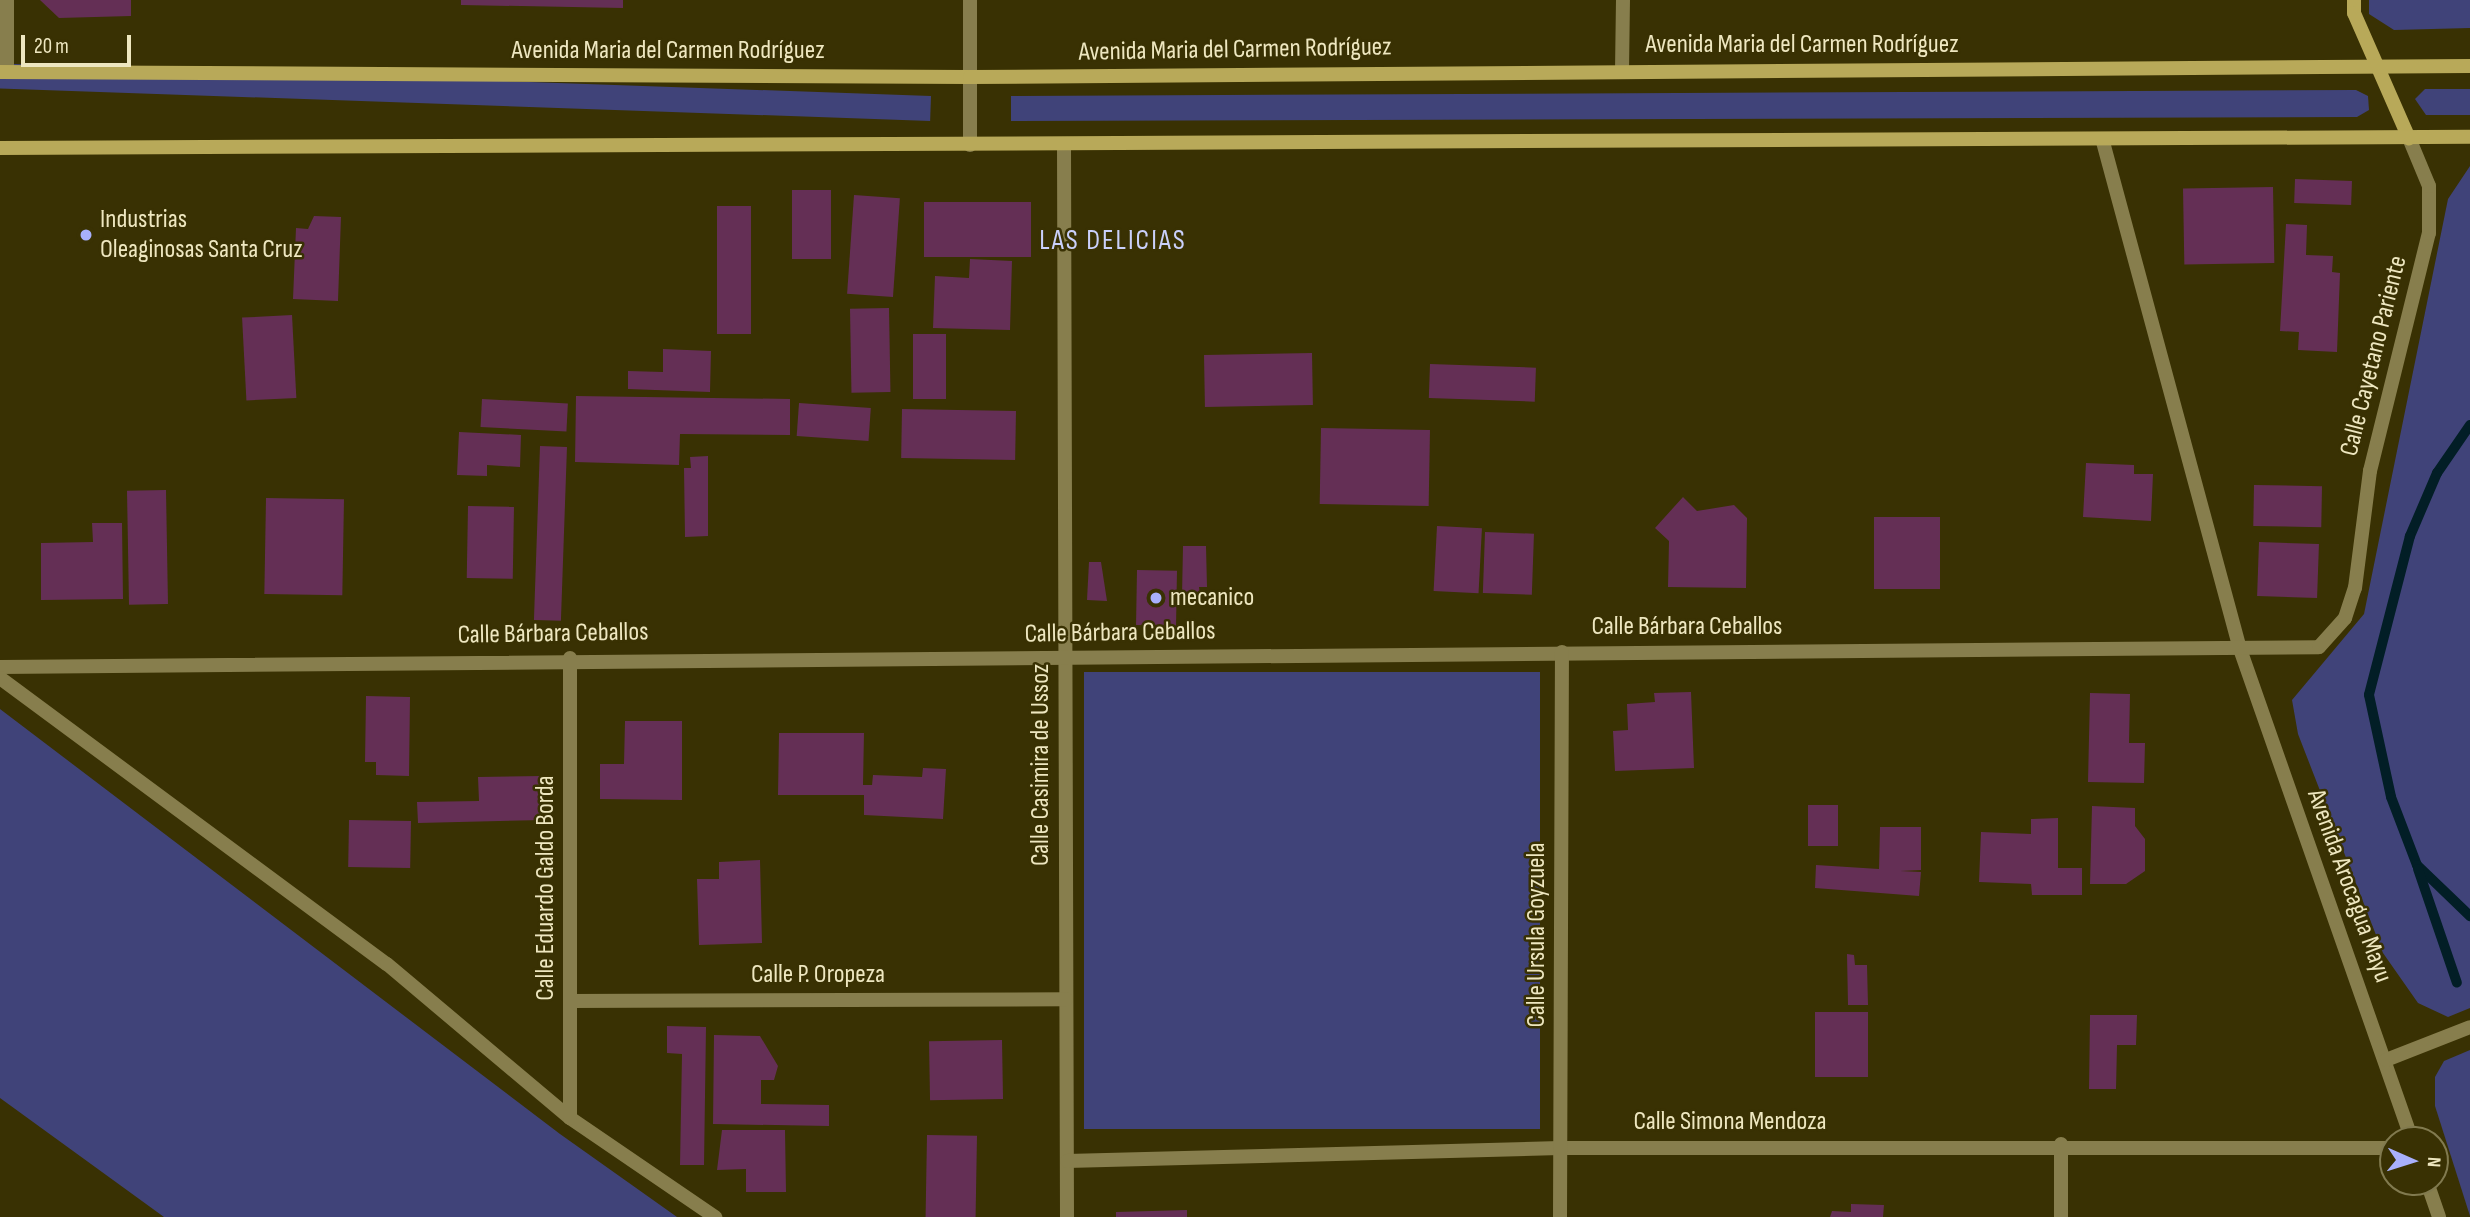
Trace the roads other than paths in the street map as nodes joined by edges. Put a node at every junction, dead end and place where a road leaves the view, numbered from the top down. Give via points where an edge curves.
1 (7, 0) edge
2 (970, 0) edge
3 (1623, 0) edge
4 (2354, 0) edge
5 (2378, 66) junction
6 (2470, 66) edge
7 (1622, 71) junction
8 (4, 72) edge
9 (970, 77) junction
10 (2470, 137) edge
11 (2409, 138) junction
12 (2104, 142) junction
13 (970, 145) junction
14 (1064, 145) junction
15 (0, 148) edge
16 (2240, 649) junction
17 (1562, 652) junction
18 (570, 658) junction
19 (1065, 659) junction
20 (0, 667) edge
21 (0, 678) edge
22 (1066, 999) junction
23 (570, 1001) junction
24 (2470, 1027) edge
25 (2386, 1060) junction
26 (570, 1118) junction
27 (2408, 1126) edge
28 (2061, 1144) junction
29 (2379, 1148) edge
30 (1560, 1149) junction
31 (1067, 1161) junction
32 (2432, 1196) edge
33 (715, 1217) edge
34 (1067, 1217) edge
35 (1560, 1217) edge
36 (2062, 1217) edge
37 (2439, 1217) edge

1 - 8 street
2 - 9 street
3 - 7 street
4 - 5 street, Calle Cayetano Pariente
5 - 6 street, Avenida Maria del Carmen Rodríguez
5 - 7 street, Avenida Maria del Carmen Rodríguez
5 - 11 street, Calle Cayetano Pariente
7 - 9 street, Avenida Maria del Carmen Rodríguez
8 - 9 street, Avenida Maria del Carmen Rodríguez
9 - 13 street
10 - 11 street
11 - 12 street
11 - 16 street, Calle Cayetano Pariente via 2429,186 2429,233 2370,471 2355,588 2345,618 2319,647
12 - 14 street
12 - 16 street, Avenida Arocagua Mayu
13 - 14 street
13 - 15 street
14 - 19 street, Calle Casimira de Ussoz
16 - 17 street, Calle Bárbara Ceballos
16 - 25 street, Avenida Arocagua Mayu
17 - 19 street, Calle Bárbara Ceballos
17 - 30 street, Calle Ursula Goyzuela
18 - 19 street, Calle Bárbara Ceballos
18 - 20 street, Calle Bárbara Ceballos
18 - 23 street, Calle Eduardo Galdo Borda
19 - 22 street, Calle Casimira de Ussoz
21 - 26 street via 387,964
22 - 23 street, Calle P. Oropeza
22 - 31 street, Calle Casimira de Ussoz
23 - 26 street, Calle Eduardo Galdo Borda
24 - 25 street
25 - 27 street, Avenida Arocagua Mayu
26 - 33 street
28 - 29 street, Calle Simona Mendoza
28 - 30 street, Calle Simona Mendoza
28 - 36 street
30 - 31 street, Calle Simona Mendoza
30 - 35 street, Calle Ursula Goyzuela
31 - 34 street, Calle Casimira de Ussoz
32 - 37 street

